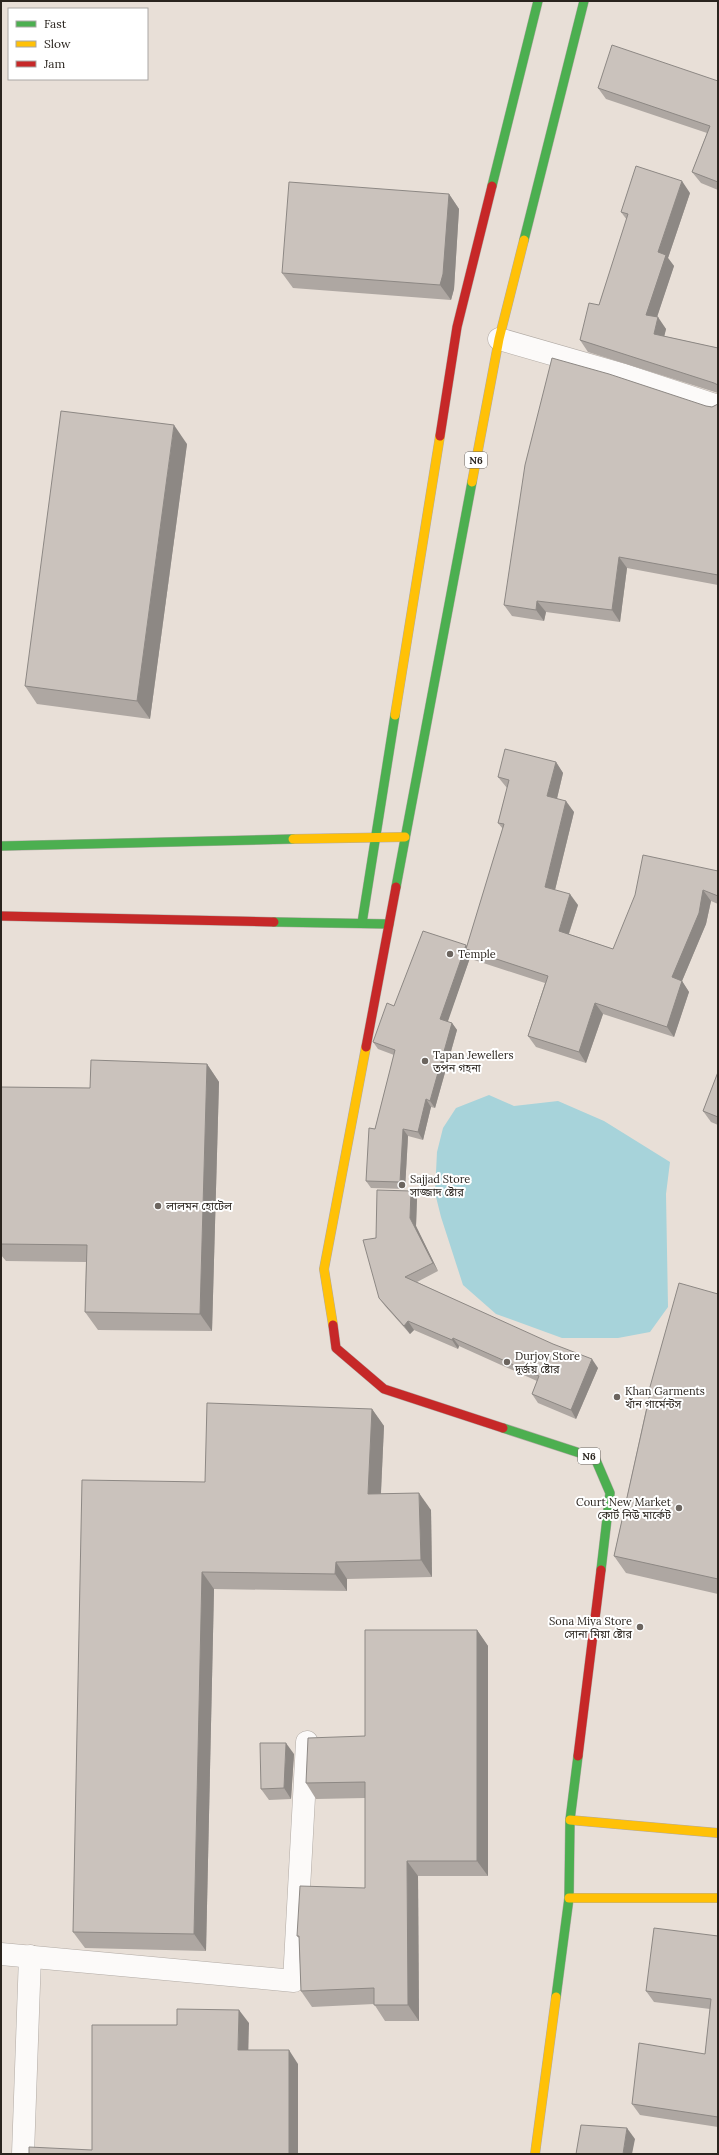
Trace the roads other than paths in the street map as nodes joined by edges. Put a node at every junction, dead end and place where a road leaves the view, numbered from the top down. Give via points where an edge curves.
1 (538, 1) edge
2 (584, 1) edge
3 (499, 339) junction
4 (718, 406) edge
5 (376, 837) junction
6 (405, 837) junction
7 (1, 846) edge
8 (1, 916) edge
9 (362, 923) junction
10 (389, 924) junction
11 (307, 1742) edge
12 (570, 1820) junction
13 (718, 1833) edge
14 (569, 1898) junction
15 (718, 1898) edge
16 (1, 1954) edge
17 (30, 1956) junction
18 (24, 2154) edge
19 (535, 2154) edge

1 - 5 main road via 457,327
2 - 3 main road, N6
3 - 4 street via 621,374
3 - 6 main road, N6
5 - 6 main road
5 - 7 main road
5 - 9 main road
6 - 10 main road, N6
8 - 9 main road
9 - 10 main road
10 - 12 main road, N6 via 324,1269 336,1348 384,1388 595,1458 610,1493
11 - 17 street via 294,1981
12 - 13 main road
12 - 14 main road, N6
14 - 15 main road
14 - 19 main road, N6
16 - 17 street
17 - 18 street

